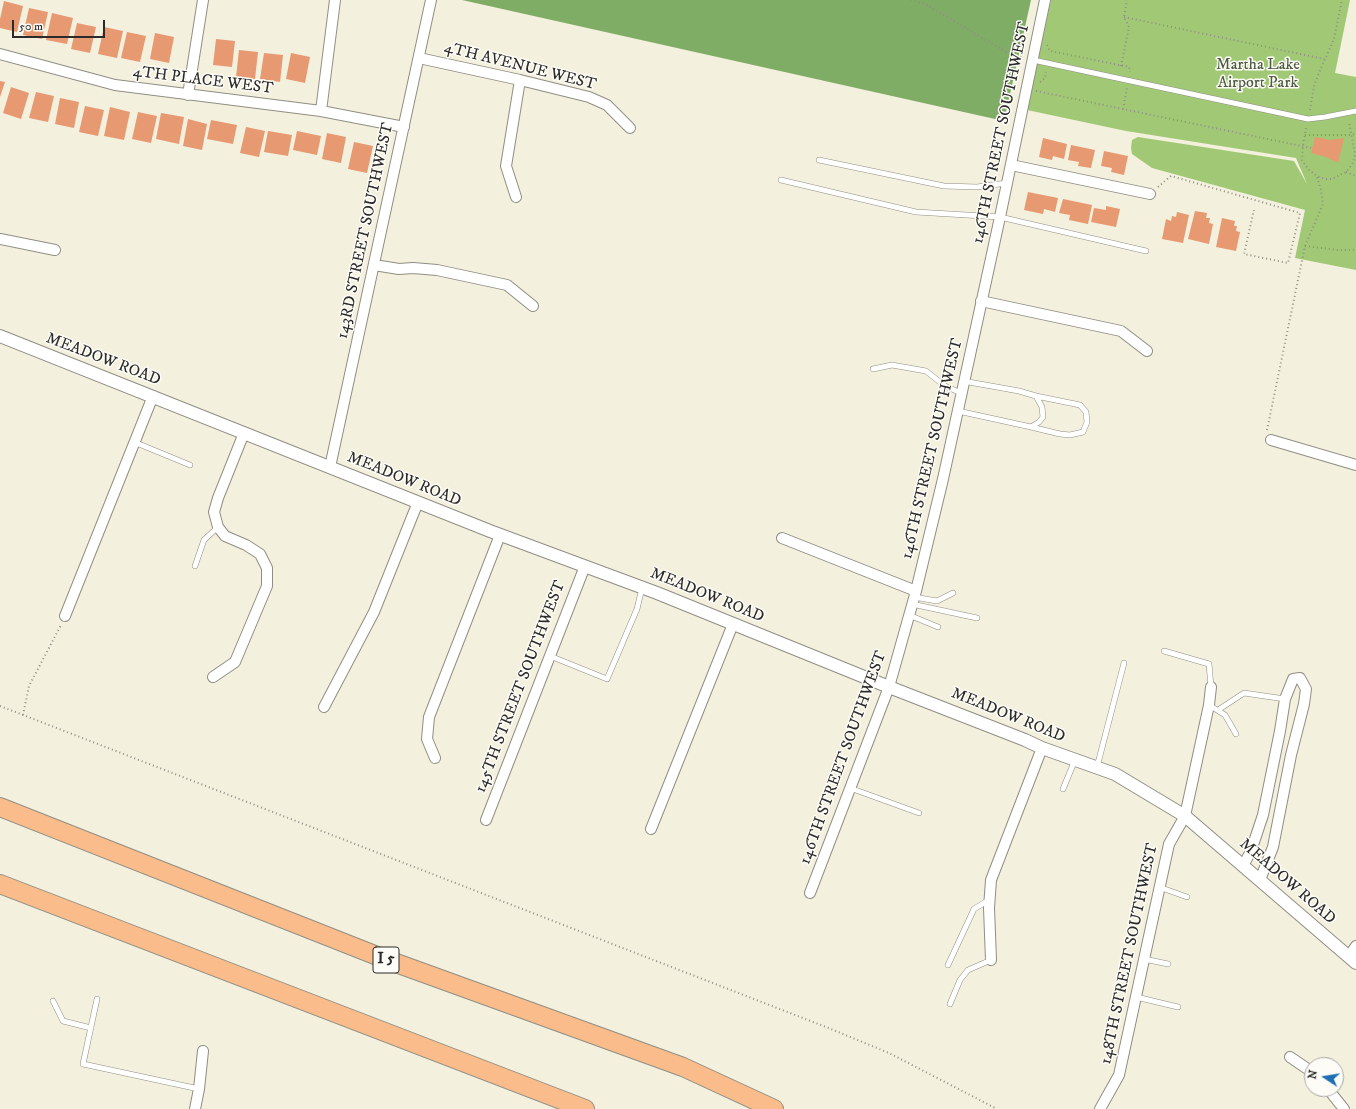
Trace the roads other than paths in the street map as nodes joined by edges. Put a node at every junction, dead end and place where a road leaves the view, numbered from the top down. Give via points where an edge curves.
1 (203, 0) edge
2 (335, 0) edge
3 (431, 0) edge
4 (1045, 0) edge
5 (0, 54) edge
6 (419, 58) junction
7 (1033, 60) junction
8 (520, 80) junction
9 (188, 94) junction
10 (321, 110) junction
11 (1356, 111) edge
12 (404, 127) junction
13 (630, 128) dead end
14 (819, 160) dead end
15 (1011, 165) junction
16 (781, 180) dead end
17 (1007, 183) junction
18 (1150, 194) road end
19 (516, 197) dead end
20 (1000, 216) junction
21 (0, 239) edge
22 (54, 250) dead end
23 (1146, 250) dead end
24 (374, 265) junction
25 (981, 301) junction
26 (532, 306) dead end
27 (0, 336) edge
28 (1147, 351) dead end
29 (873, 369) dead end
30 (963, 381) junction
31 (960, 393) junction
32 (153, 396) junction
33 (1036, 396) junction
34 (957, 411) junction
35 (1031, 427) junction
36 (244, 433) junction
37 (1271, 440) road end
38 (134, 442) junction
39 (190, 464) dead end
40 (1356, 466) edge
41 (330, 467) junction
42 (418, 502) junction
43 (218, 527) junction
44 (500, 535) junction
45 (782, 538) dead end
46 (195, 566) dead end
47 (585, 566) junction
48 (642, 587) junction
49 (953, 593) dead end
50 (914, 597) junction
51 (909, 615) junction
52 (65, 616) road end
53 (977, 618) dead end
54 (733, 624) junction
55 (938, 627) dead end
56 (1164, 651) dead end
57 (550, 656) junction
58 (1124, 663) dead end
59 (213, 677) dead end
60 (889, 687) junction
61 (1211, 687) joint
62 (1285, 699) junction
63 (324, 707) dead end
64 (1214, 708) junction
65 (1236, 734) dead end
66 (1042, 748) junction
67 (435, 758) dead end
68 (1075, 760) junction
69 (1097, 768) junction
70 (850, 788) junction
71 (1063, 789) dead end
72 (0, 807) edge
73 (919, 813) dead end
74 (1185, 816) junction
75 (486, 820) dead end
76 (651, 829) dead end
77 (1243, 866) junction
78 (1260, 880) junction
79 (0, 884) edge
80 (1159, 887) junction
81 (810, 893) dead end
82 (1187, 897) dead end
83 (990, 900) junction
84 (1356, 946) edge
85 (1144, 958) junction
86 (991, 960) joint
87 (1353, 960) edge
88 (1168, 964) dead end
89 (948, 965) dead end
90 (1136, 997) junction
91 (97, 999) dead end
92 (53, 1001) dead end
93 (950, 1004) dead end
94 (1178, 1007) dead end
95 (91, 1028) junction
96 (203, 1051) dead end
97 (1290, 1058) dead end
98 (1304, 1067) edge
99 (199, 1089) junction
100 (1334, 1097) edge
101 (195, 1109) edge
102 (585, 1109) edge
103 (774, 1109) edge
104 (1100, 1109) edge
105 (1344, 1109) edge

1 - 9 street
2 - 10 street
3 - 6 street, 143RD STREET SOUTHWEST
4 - 7 street, 146TH STREET SOUTHWEST
5 - 9 street, 4TH PLACE WEST via 115,85
6 - 8 street, 4TH AVENUE WEST
6 - 12 street, 143RD STREET SOUTHWEST
7 - 11 lane via 1308,118
7 - 15 street, 146TH STREET SOUTHWEST
8 - 13 street, 4TH AVENUE WEST via 589,97 607,105
8 - 19 street via 506,166
9 - 10 street, 4TH PLACE WEST
10 - 12 street, 4TH PLACE WEST
12 - 24 street, 143RD STREET SOUTHWEST
14 - 17 lane via 944,186 977,187
15 - 17 street, 146TH STREET SOUTHWEST
15 - 18 street
16 - 20 lane via 916,212
17 - 20 street, 146TH STREET SOUTHWEST
20 - 23 lane
20 - 25 street, 146TH STREET SOUTHWEST
21 - 22 street
24 - 26 street via 399,269 437,270 507,285
24 - 41 street, 143RD STREET SOUTHWEST
25 - 28 street via 1121,331
25 - 30 street, 146TH STREET SOUTHWEST
27 - 32 street, MEADOW ROAD
29 - 31 lane via 892,365 926,371 945,386
30 - 31 street, 146TH STREET SOUTHWEST
30 - 33 lane
31 - 34 street, 146TH STREET SOUTHWEST
32 - 36 street, MEADOW ROAD
32 - 38 street
33 - 35 lane via 1042,407 1043,417
33 - 35 lane via 1080,405 1086,412 1087,422 1083,432 1070,435
34 - 35 lane
34 - 50 street, 146TH STREET SOUTHWEST
36 - 41 street, MEADOW ROAD
36 - 43 street via 214,512
37 - 40 street
38 - 39 lane
38 - 52 street
41 - 42 street, MEADOW ROAD
42 - 44 street, MEADOW ROAD
42 - 63 street via 374,612
43 - 46 lane via 204,540
43 - 59 street via 225,536 260,554 267,568 267,586 235,662
44 - 47 street, MEADOW ROAD
44 - 67 street via 429,717 428,739
45 - 50 street
47 - 48 street, MEADOW ROAD
47 - 57 street, 145TH STREET SOUTHWEST
48 - 54 street, MEADOW ROAD
48 - 57 lane via 637,609 606,679
49 - 50 lane via 937,601
50 - 51 street, 146TH STREET SOUTHWEST
50 - 53 lane
51 - 55 lane
51 - 60 street, 146TH STREET SOUTHWEST
54 - 60 street, MEADOW ROAD
54 - 76 street
56 - 61 lane via 1209,664
57 - 75 street, 145TH STREET SOUTHWEST
58 - 69 lane
60 - 66 street, MEADOW ROAD
60 - 70 street, 146TH STREET SOUTHWEST
61 - 64 street, 148TH STREET SOUTHWEST
62 - 64 lane via 1244,693
62 - 77 street via 1263,815 1252,851
62 - 78 street via 1293,679 1300,678 1306,689 1304,704 1273,847
64 - 65 lane via 1225,715
64 - 74 street, 148TH STREET SOUTHWEST
66 - 68 street, MEADOW ROAD
66 - 83 street via 991,880
68 - 69 street, MEADOW ROAD
68 - 71 lane
69 - 74 street, MEADOW ROAD via 1115,774
70 - 73 lane
70 - 81 street, 146TH STREET SOUTHWEST
72 - 103 highway, I 5 via 385,959 683,1067
74 - 77 street, MEADOW ROAD
74 - 80 street, 148TH STREET SOUTHWEST via 1169,844
77 - 78 street, MEADOW ROAD
78 - 87 street, MEADOW ROAD
79 - 102 highway
80 - 82 lane
80 - 85 street, 148TH STREET SOUTHWEST
83 - 86 street
83 - 89 lane via 974,909
84 - 87 street
85 - 88 lane
85 - 90 street, 148TH STREET SOUTHWEST
86 - 93 lane via 968,970 960,980
90 - 94 lane
90 - 104 street, 148TH STREET SOUTHWEST via 1119,1075
91 - 95 lane
92 - 95 lane via 63,1022
95 - 99 lane via 83,1064
96 - 99 street
97 - 98 street
99 - 101 street
100 - 105 street

